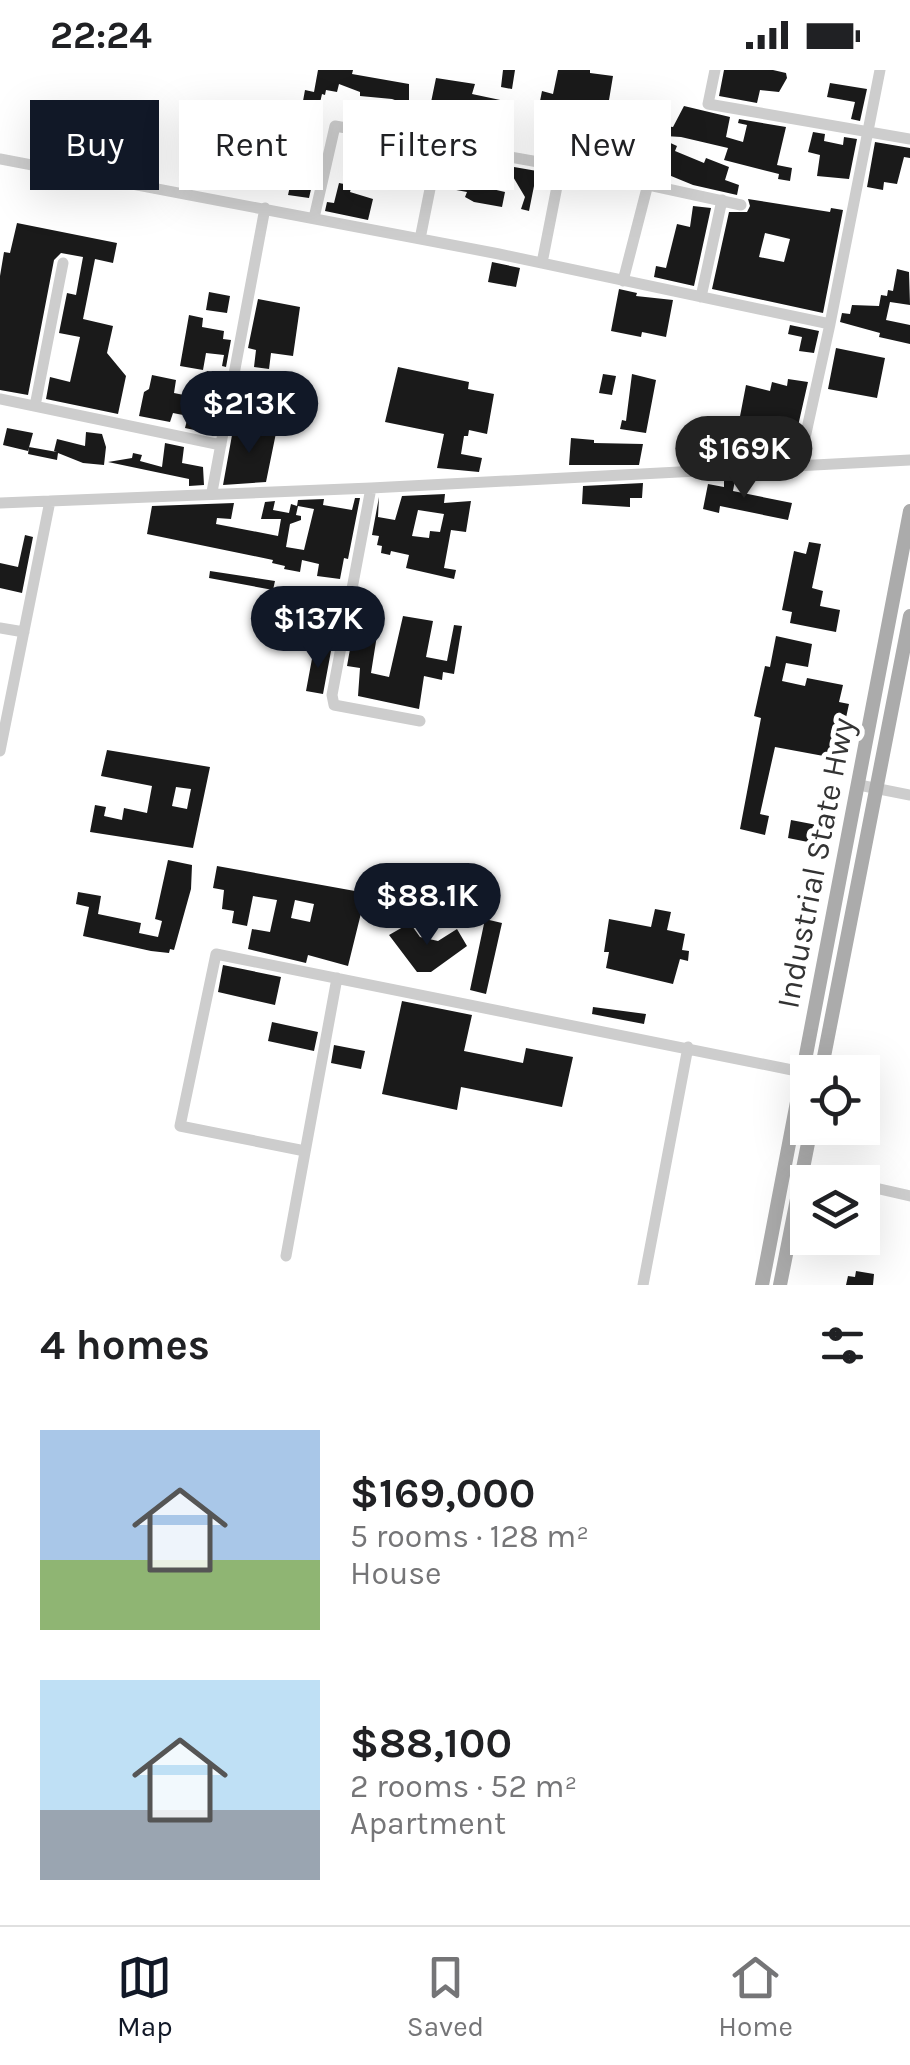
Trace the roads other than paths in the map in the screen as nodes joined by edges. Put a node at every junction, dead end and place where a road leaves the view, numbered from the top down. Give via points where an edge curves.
1 (715, 70) edge
2 (880, 70) edge
3 (343, 127) edge
4 (869, 132) junction
5 (910, 139) edge
6 (0, 159) edge
7 (671, 189) edge
8 (430, 190) edge
9 (556, 190) edge
10 (646, 190) edge
11 (722, 200) junction
12 (741, 204) dead end
13 (265, 208) junction
14 (314, 218) junction
15 (420, 239) junction
16 (63, 263) dead end
17 (542, 263) junction
18 (623, 280) junction
19 (701, 297) junction
20 (830, 324) junction
21 (0, 398) edge
22 (35, 406) junction
23 (221, 445) junction
24 (910, 460) edge
25 (799, 465) junction
26 (372, 488) junction
27 (212, 492) junction
28 (50, 501) junction
29 (0, 503) edge
30 (910, 511) edge
31 (906, 554) edge
32 (910, 616) edge
33 (0, 628) edge
34 (24, 632) junction
35 (420, 721) dead end
36 (0, 751) edge
37 (859, 785) junction
38 (876, 788) junction
39 (910, 795) edge
40 (337, 978) junction
41 (688, 1047) junction
42 (805, 1055) edge
43 (824, 1055) edge
44 (790, 1069) edge
45 (790, 1136) edge
46 (305, 1151) junction
47 (880, 1189) edge
48 (910, 1196) edge
49 (790, 1233) edge
50 (286, 1256) dead end
51 (643, 1285) edge
52 (762, 1285) edge
53 (780, 1285) edge

1 - 4 street via 708,104
2 - 4 street
3 - 14 street via 335,126
4 - 5 street
4 - 20 street
6 - 13 street
7 - 11 street
8 - 15 street
9 - 17 street
10 - 18 street
11 - 12 street
11 - 19 street
13 - 14 street
13 - 23 street
14 - 15 street
15 - 17 street
16 - 22 street
17 - 18 street
18 - 19 street
19 - 20 street
20 - 25 street
21 - 22 street
22 - 23 street
23 - 27 street
24 - 25 street
25 - 26 street
26 - 27 street
26 - 35 street via 332,695 334,704
27 - 28 street
28 - 29 street
28 - 34 street
30 - 31 main road, Industrial State Hwy
31 - 37 main road, Industrial State Hwy
32 - 38 main road, Industrial State Hwy
33 - 34 street
34 - 36 street
37 - 38 street
37 - 42 main road, Industrial State Hwy
38 - 39 street
38 - 43 main road, Industrial State Hwy
40 - 41 street
40 - 46 street
40 - 46 street via 216,954 180,1126
41 - 44 street
41 - 51 street
45 - 52 main road, Industrial State Hwy
46 - 50 street
47 - 48 street
49 - 53 main road

